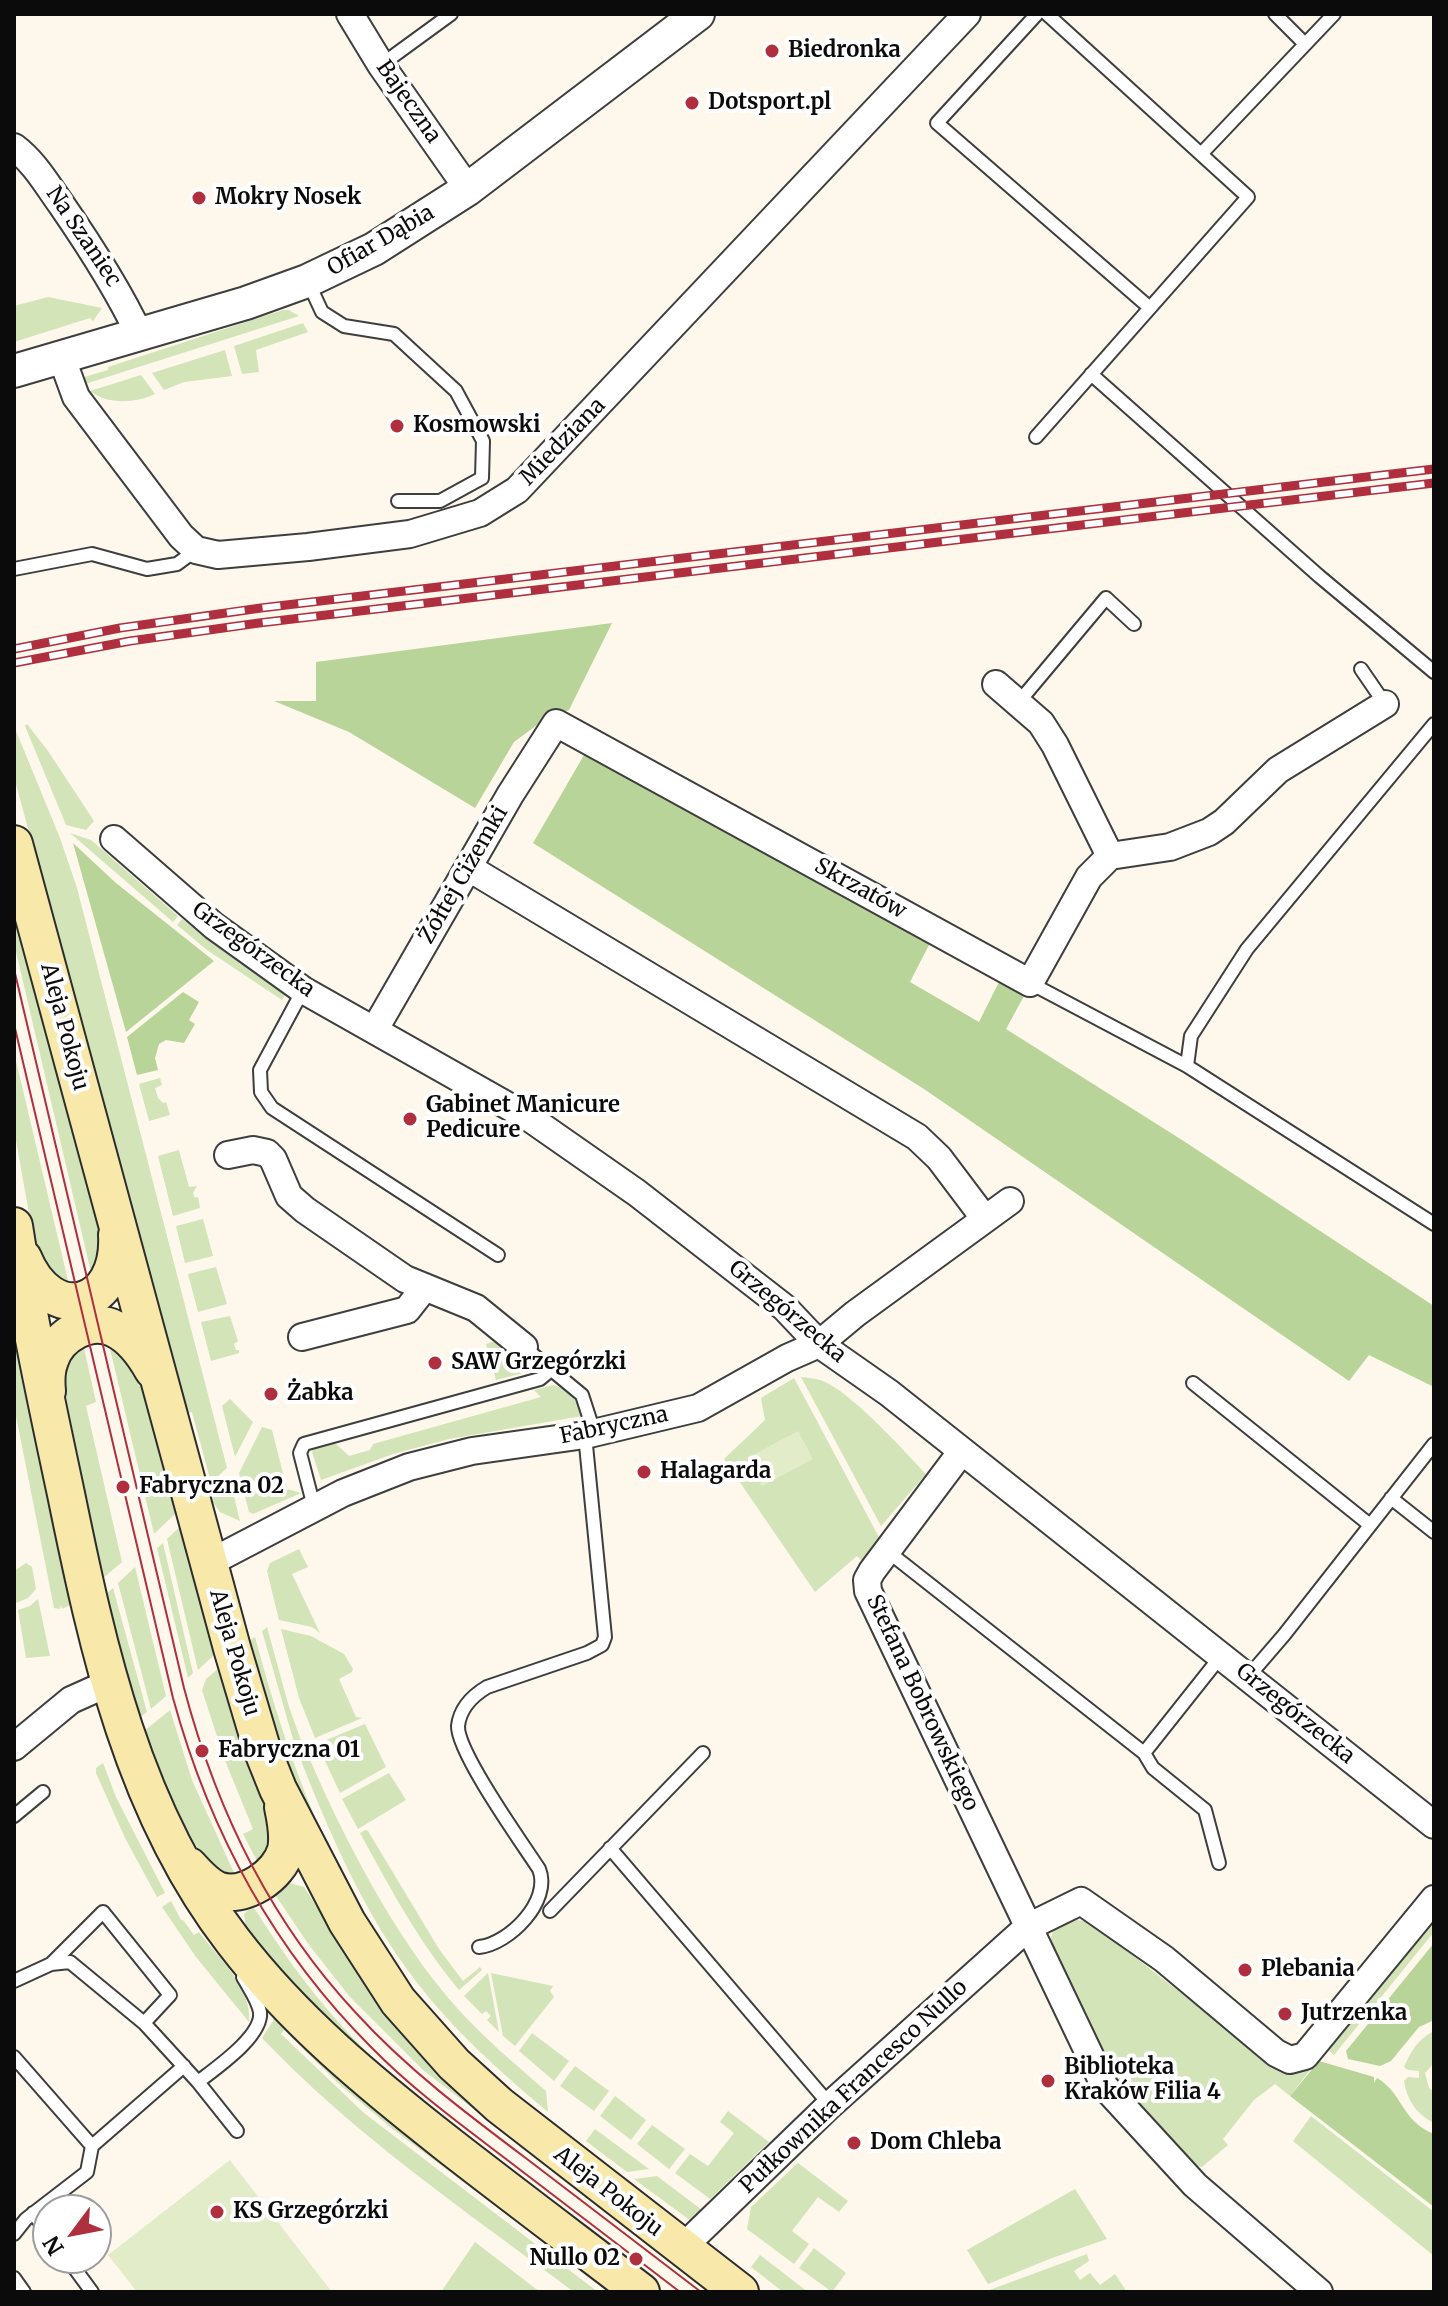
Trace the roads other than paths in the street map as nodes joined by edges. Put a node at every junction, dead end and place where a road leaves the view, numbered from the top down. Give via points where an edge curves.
1 (350, 14) edge
2 (698, 14) edge
3 (967, 14) edge
4 (1037, 14) edge
5 (1047, 14) edge
6 (1275, 14) edge
7 (1334, 14) edge
8 (449, 15) edge
9 (1305, 44) junction
10 (381, 65) junction
11 (14, 147) edge
12 (1202, 153) junction
13 (468, 189) junction
14 (307, 281) junction
15 (1150, 308) junction
16 (140, 336) junction
17 (61, 356) junction
18 (14, 371) edge
19 (1091, 374) junction
20 (1036, 437) dead end
21 (472, 483) junction
22 (398, 501) dead end
23 (485, 509) junction
24 (196, 550) junction
25 (14, 569) edge
26 (1134, 624) dead end
27 (1361, 669) dead end
28 (1434, 672) edge
29 (996, 684) dead end
30 (1018, 703) junction
31 (1385, 704) joint
32 (556, 723) joint
33 (1434, 724) edge
34 (114, 839) dead end
35 (14, 844) edge
36 (1110, 856) junction
37 (469, 868) junction
38 (1030, 983) junction
39 (303, 990) junction
40 (375, 1029) junction
41 (1187, 1066) junction
42 (228, 1155) dead end
43 (1010, 1201) dead end
44 (114, 1209) junction
45 (985, 1219) junction
46 (1434, 1223) edge
47 (14, 1226) edge
48 (498, 1255) dead end
49 (425, 1287) junction
50 (302, 1337) dead end
51 (819, 1344) junction
52 (524, 1347) joint
53 (552, 1369) junction
54 (1193, 1383) dead end
55 (163, 1393) junction
56 (48, 1411) junction
57 (590, 1434) junction
58 (1434, 1444) edge
59 (962, 1451) junction
60 (1391, 1498) junction
61 (314, 1507) junction
62 (1370, 1525) junction
63 (1434, 1532) edge
64 (886, 1550) junction
65 (209, 1563) junction
66 (1221, 1656) junction
67 (1247, 1678) junction
68 (109, 1683) junction
69 (14, 1747) edge
70 (703, 1753) dead end
71 (1144, 1753) junction
72 (278, 1789) junction
73 (43, 1792) dead end
74 (14, 1816) edge
75 (1434, 1825) edge
76 (173, 1846) junction
77 (610, 1848) junction
78 (1219, 1863) dead end
79 (1434, 1899) edge
80 (550, 1911) dead end
81 (1028, 1927) junction
82 (231, 1940) junction
83 (479, 1947) dead end
84 (51, 1964) junction
85 (14, 1981) edge
86 (144, 2023) junction
87 (14, 2057) edge
88 (184, 2066) junction
89 (198, 2082) junction
90 (830, 2105) junction
91 (237, 2131) dead end
92 (92, 2146) junction
93 (58, 2194) edge
94 (32, 2214) edge
95 (14, 2234) edge
96 (682, 2248) junction
97 (79, 2274) edge
98 (14, 2278) edge
99 (24, 2292) edge
100 (92, 2292) edge
101 (641, 2292) edge
102 (740, 2292) edge
103 (1319, 2292) edge

1 - 10 street, Bajeczna
2 - 13 street, Ofiar Dąbia
3 - 23 street, Miedziana via 517,490
4 - 15 lane via 937,123
5 - 12 lane
6 - 9 lane
7 - 9 lane
8 - 10 lane
9 - 12 lane
10 - 13 street, Bajeczna
11 - 16 street, Na Szaniec via 33,164 69,216 121,295
12 - 15 lane via 1248,197
13 - 14 street, Ofiar Dąbia via 374,249
14 - 16 street, Ofiar Dąbia
14 - 21 lane via 322,312 344,326 394,334 456,391 483,441 482,478
15 - 19 lane
16 - 17 street, Ofiar Dąbia
17 - 18 street, Ofiar Dąbia
17 - 24 street via 76,397
19 - 20 lane
19 - 28 lane
21 - 22 lane via 440,501
21 - 23 lane
23 - 24 street, Miedziana via 410,534 218,555
24 - 25 lane via 177,564 147,569 92,554
26 - 30 lane via 1106,598
27 - 31 lane
29 - 30 street
30 - 36 street via 1041,723 1055,745
31 - 36 street via 1278,770 1209,832 1170,847
32 - 37 street, Żółtej Ciżemki
32 - 38 street, Skrzatów
33 - 41 lane via 1247,949 1191,1036
34 - 39 street, Grzegórzecka via 214,926
35 - 44 main road, Aleja Pokoju
36 - 38 street via 1089,877
37 - 40 street, Żółtej Ciżemki
37 - 45 street via 917,1137
38 - 41 lane
39 - 40 street, Grzegórzecka
39 - 48 lane via 260,1070 261,1092 272,1108
40 - 51 street, Grzegórzecka via 531,1119 637,1193 785,1308
41 - 46 lane
42 - 49 street via 267,1153 293,1200 405,1279
43 - 45 street, Fabryczna
44 - 47 main road via 113,1271 101,1289 79,1300 59,1299 39,1286
44 - 55 main road, Aleja Pokoju
45 - 51 street, Fabryczna
47 - 56 main road
49 - 50 street via 407,1310
49 - 52 street via 472,1305
51 - 57 street, Fabryczna via 698,1408
51 - 59 street, Grzegórzecka
52 - 53 lane
53 - 57 lane via 587,1403
53 - 61 lane via 540,1379 304,1444 300,1453
54 - 62 lane
55 - 56 main road via 137,1346 113,1327 98,1324 71,1334 54,1352 47,1373
55 - 65 main road, Aleja Pokoju
56 - 68 main road
57 - 61 street, Fabryczna via 433,1459 367,1481
57 - 83 lane via 602,1645 487,1687 462,1710 458,1726 473,1764 539,1869 542,1883 514,1930
58 - 60 lane
59 - 64 street, Stefana Bobrowskiego
59 - 66 street, Grzegórzecka
60 - 62 lane
60 - 63 lane
61 - 65 street, Fabryczna
62 - 67 lane
64 - 71 lane
64 - 81 street, Stefana Bobrowskiego via 867,1580 868,1591
65 - 72 main road, Aleja Pokoju
66 - 67 street, Grzegórzecka
66 - 71 lane
67 - 75 street, Grzegórzecka
68 - 69 street via 71,1700
68 - 76 main road via 135,1762
70 - 77 lane
71 - 78 lane via 1153,1768 1205,1810
72 - 76 main road via 287,1829 285,1854 272,1873 250,1888 233,1892 209,1886
72 - 96 main road, Aleja Pokoju via 359,1944 435,2045 525,2127
73 - 74 lane
76 - 82 main road
77 - 80 lane
77 - 90 lane
79 - 81 street via 1305,2056 1290,2060 1164,1959 1081,1901
81 - 90 street, Pułkownika Francesco Nullo
81 - 103 street, Stefana Bobrowskiego via 1105,2087 1195,2185
82 - 89 lane via 260,2021 252,2035
82 - 101 main road via 357,2071
84 - 85 lane
84 - 86 lane via 70,1962
84 - 86 lane via 103,1912 170,1995
86 - 88 lane
87 - 92 lane
88 - 89 lane
88 - 92 lane
89 - 91 lane
90 - 96 street, Pułkownika Francesco Nullo
92 - 93 lane via 87,2172
94 - 95 lane
96 - 102 main road, Aleja Pokoju
97 - 100 lane
98 - 99 lane

